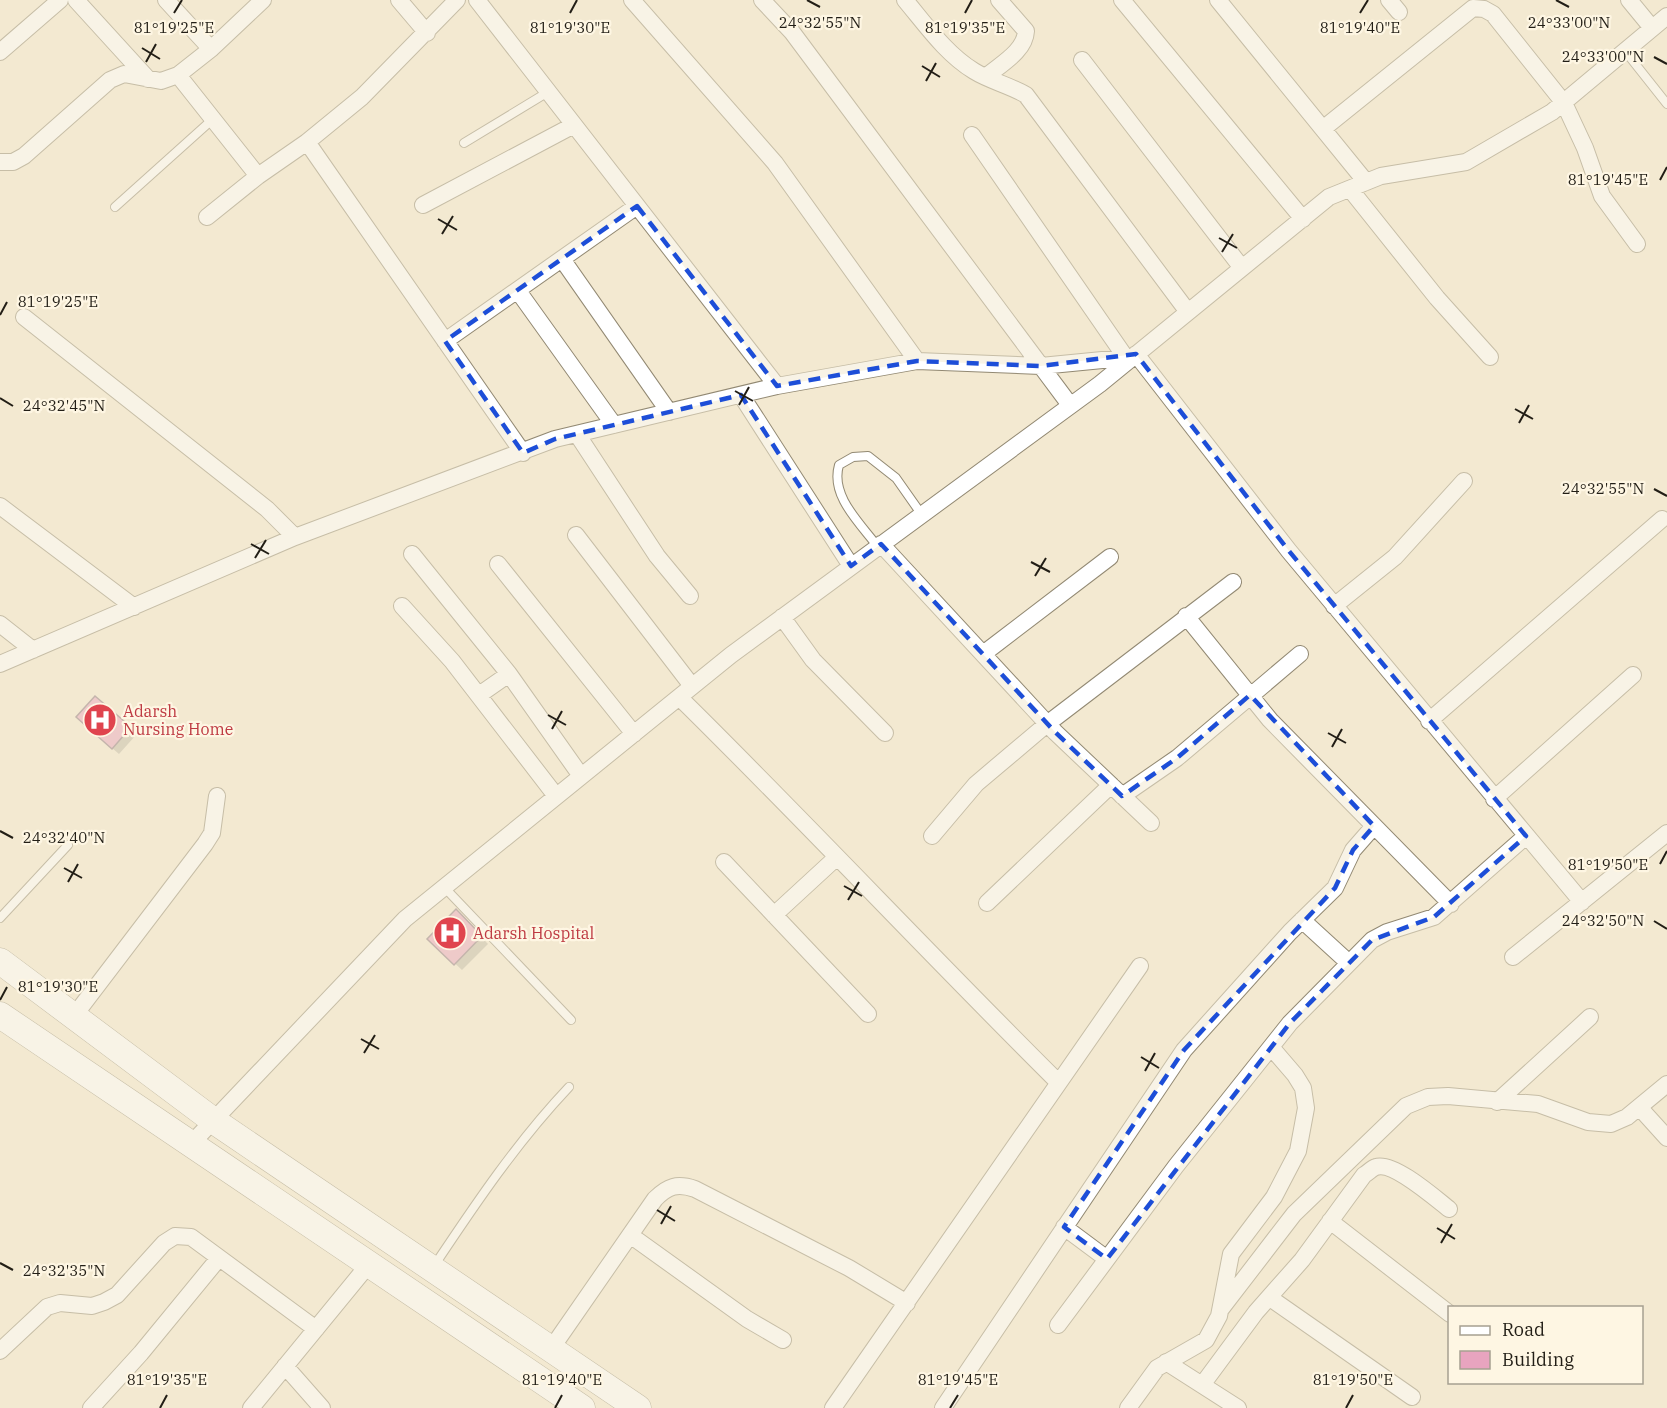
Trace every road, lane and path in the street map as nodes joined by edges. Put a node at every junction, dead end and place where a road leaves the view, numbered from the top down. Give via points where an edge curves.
1 (60, 0) edge
2 (76, 0) edge
3 (166, 0) edge
4 (263, 0) edge
5 (399, 0) edge
6 (458, 0) edge
7 (477, 0) edge
8 (632, 0) edge
9 (762, 0) edge
10 (905, 0) edge
11 (999, 0) edge
12 (1122, 0) edge
13 (1218, 0) edge
14 (1629, 0) edge
15 (1667, 16) edge
16 (1652, 28) junction
17 (427, 33) junction
18 (211, 49) junction
19 (1625, 51) junction
20 (0, 52) edge
21 (1082, 60) dead end
22 (178, 75) junction
23 (987, 76) junction
24 (148, 79) junction
25 (548, 92) junction
26 (1564, 103) junction
27 (1667, 104) edge
28 (213, 119) junction
29 (574, 125) junction
30 (1324, 128) junction
31 (972, 135) dead end
32 (307, 142) junction
33 (464, 143) dead end
34 (0, 162) edge
35 (258, 176) junction
36 (1366, 182) junction
37 (1350, 189) junction
38 (423, 205) dead end
39 (637, 206) junction
40 (115, 207) dead end
41 (207, 217) dead end
42 (1303, 219) junction
43 (1637, 244) dead end
44 (562, 260) junction
45 (1242, 268) junction
46 (518, 291) junction
47 (1188, 312) junction
48 (24, 317) dead end
49 (445, 341) junction
50 (1131, 356) junction
51 (1490, 357) dead end
52 (917, 360) junction
53 (1041, 366) junction
54 (777, 386) junction
55 (741, 395) junction
56 (1070, 405) junction
57 (669, 412) junction
58 (614, 425) junction
59 (578, 434) junction
60 (523, 453) junction
61 (1464, 481) dead end
62 (0, 506) edge
63 (922, 515) junction
64 (1662, 519) dead end
65 (576, 535) dead end
66 (295, 537) junction
67 (879, 545) junction
68 (412, 554) dead end
69 (1110, 557) dead end
70 (498, 564) dead end
71 (851, 566) junction
72 (1233, 582) dead end
73 (690, 596) dead end
74 (402, 606) dead end
75 (1334, 606) junction
76 (134, 607) junction
77 (1186, 616) junction
78 (782, 617) junction
79 (0, 624) edge
80 (33, 650) junction
81 (983, 654) junction
82 (1300, 654) dead end
83 (0, 664) edge
84 (509, 674) junction
85 (1633, 675) dead end
86 (692, 686) junction
87 (479, 695) junction
88 (1250, 695) junction
89 (679, 697) junction
90 (1429, 722) junction
91 (1047, 724) junction
92 (885, 733) dead end
93 (634, 734) junction
94 (581, 776) junction
95 (1117, 791) junction
96 (217, 796) dead end
97 (556, 796) junction
98 (1494, 799) junction
99 (1151, 823) dead end
100 (1374, 826) junction
101 (1667, 833) edge
102 (932, 836) dead end
103 (1526, 836) junction
104 (68, 845) dead end
105 (837, 857) junction
106 (724, 862) dead end
107 (444, 887) junction
108 (1582, 902) junction
109 (987, 903) dead end
110 (1451, 904) junction
111 (774, 915) junction
112 (0, 918) edge
113 (1302, 920) junction
114 (1513, 957) dead end
115 (1349, 963) junction
116 (1140, 966) dead end
117 (3, 971) edge
118 (868, 1014) dead end
119 (0, 1015) edge
120 (74, 1016) junction
121 (1590, 1017) dead end
122 (571, 1020) dead end
123 (1271, 1047) junction
124 (1058, 1082) junction
125 (1667, 1084) edge
126 (569, 1087) dead end
127 (1497, 1102) junction
128 (1639, 1107) junction
129 (214, 1121) junction
130 (1667, 1138) edge
131 (191, 1144) junction
132 (1449, 1209) dead end
133 (1330, 1221) junction
134 (1064, 1227) junction
135 (630, 1235) junction
136 (219, 1257) junction
137 (1107, 1259) junction
138 (369, 1264) junction
139 (432, 1269) junction
140 (1270, 1298) junction
141 (907, 1303) junction
142 (1221, 1309) junction
143 (1448, 1313) edge
144 (1058, 1325) dead end
145 (316, 1329) junction
146 (783, 1340) dead end
147 (551, 1349) junction
148 (0, 1351) edge
149 (1166, 1362) junction
150 (285, 1366) junction
151 (1202, 1385) junction
152 (1412, 1397) dead end
153 (91, 1408) edge
154 (251, 1408) edge
155 (322, 1408) edge
156 (582, 1408) edge
157 (638, 1408) edge
158 (833, 1408) edge
159 (943, 1408) edge
160 (1128, 1408) edge
161 (1238, 1408) edge

1 - 20 street
2 - 24 street
3 - 18 street
4 - 18 street
5 - 17 street
6 - 17 street
7 - 25 street
8 - 52 street via 775,164
9 - 53 street via 792,32
10 - 23 street via 953,55
11 - 23 street via 1026,31 1025,40
12 - 42 street
13 - 30 street
14 - 16 street
15 - 16 street
16 - 19 street
17 - 32 street via 362,97
18 - 22 street
19 - 26 street
19 - 27 lane
21 - 45 street
22 - 24 street via 161,81
22 - 28 street
23 - 47 street via 1026,95
24 - 34 street via 124,74 110,80 24,156
25 - 29 street
25 - 33 lane
26 - 30 street via 1493,14 1473,8
26 - 36 street via 1466,162
26 - 43 street via 1602,196
28 - 35 street
28 - 40 lane
29 - 38 street
29 - 39 street
30 - 36 street
31 - 50 street
32 - 35 street
32 - 49 street
35 - 41 street
36 - 37 street
37 - 42 street via 1329,197
37 - 51 street
39 - 44 street
39 - 54 street
42 - 45 street
44 - 46 street
44 - 57 street
45 - 47 street
46 - 49 street
46 - 58 street
47 - 50 street
48 - 66 street via 267,509
49 - 60 street
50 - 53 street
50 - 56 street
50 - 75 street
52 - 53 street
52 - 54 street
53 - 56 street
54 - 55 street
55 - 57 street
55 - 71 street
56 - 63 street
57 - 58 street
58 - 59 street
59 - 60 street
59 - 73 street via 657,556
60 - 66 street
61 - 75 street via 1395,556
62 - 76 street
63 - 67 street
63 - 67 lane via 896,478 868,456 852,457 839,465 835,478 843,500
64 - 90 street
65 - 86 street
66 - 76 street
67 - 71 street
67 - 81 street
68 - 84 street
69 - 81 street
70 - 93 street
71 - 78 street
72 - 77 street
74 - 87 street
75 - 90 street
76 - 80 street
77 - 88 street
77 - 91 street
78 - 86 street
78 - 92 street via 813,660
79 - 80 street
80 - 83 street
81 - 91 street
82 - 88 street
84 - 87 street
84 - 94 street
85 - 98 street
86 - 89 street
87 - 97 street
88 - 95 street via 1177,758
88 - 100 street
89 - 93 street
89 - 105 street
90 - 98 street
91 - 95 street
91 - 102 street via 976,783
93 - 94 street
94 - 97 street
95 - 99 street
95 - 109 street
96 - 120 street via 212,832 206,844
97 - 107 street
98 - 103 street
100 - 110 street
100 - 113 street via 1353,850 1335,888
101 - 108 street
103 - 108 street
103 - 110 street
104 - 112 lane
105 - 111 street
105 - 124 street
106 - 111 street
107 - 122 lane
107 - 129 street via 364,960
108 - 114 street
110 - 115 street via 1434,917 1372,940
111 - 118 street
113 - 115 street
113 - 134 street via 1184,1050
115 - 123 street
116 - 124 street
117 - 120 main road
119 - 131 main road
120 - 129 main road
121 - 127 street
123 - 137 street
123 - 142 street via 1303,1088 1306,1108 1298,1151 1274,1197 1231,1254
124 - 141 street
125 - 128 street
126 - 139 lane via 499,1169
127 - 128 street via 1538,1104 1588,1122 1611,1124
127 - 142 street via 1438,1096 1406,1106 1294,1214
128 - 130 street
129 - 131 street
129 - 139 main road
131 - 138 main road
132 - 133 street via 1399,1172 1377,1166 1364,1175
133 - 140 street
133 - 143 street
134 - 137 street
134 - 159 street
135 - 141 street via 655,1199 665,1189 680,1184 849,1268
135 - 146 street via 747,1319
135 - 147 street
136 - 145 street
136 - 148 street via 191,1237 175,1236 117,1295 92,1306 60,1303 46,1307
136 - 153 street
137 - 144 street
138 - 145 street
138 - 156 main road
139 - 147 main road
140 - 151 street
140 - 152 street
141 - 158 street
142 - 149 street via 1206,1340
145 - 150 street
147 - 157 main road
149 - 151 street
149 - 160 street via 1157,1368
150 - 154 street
150 - 155 street
151 - 161 street

